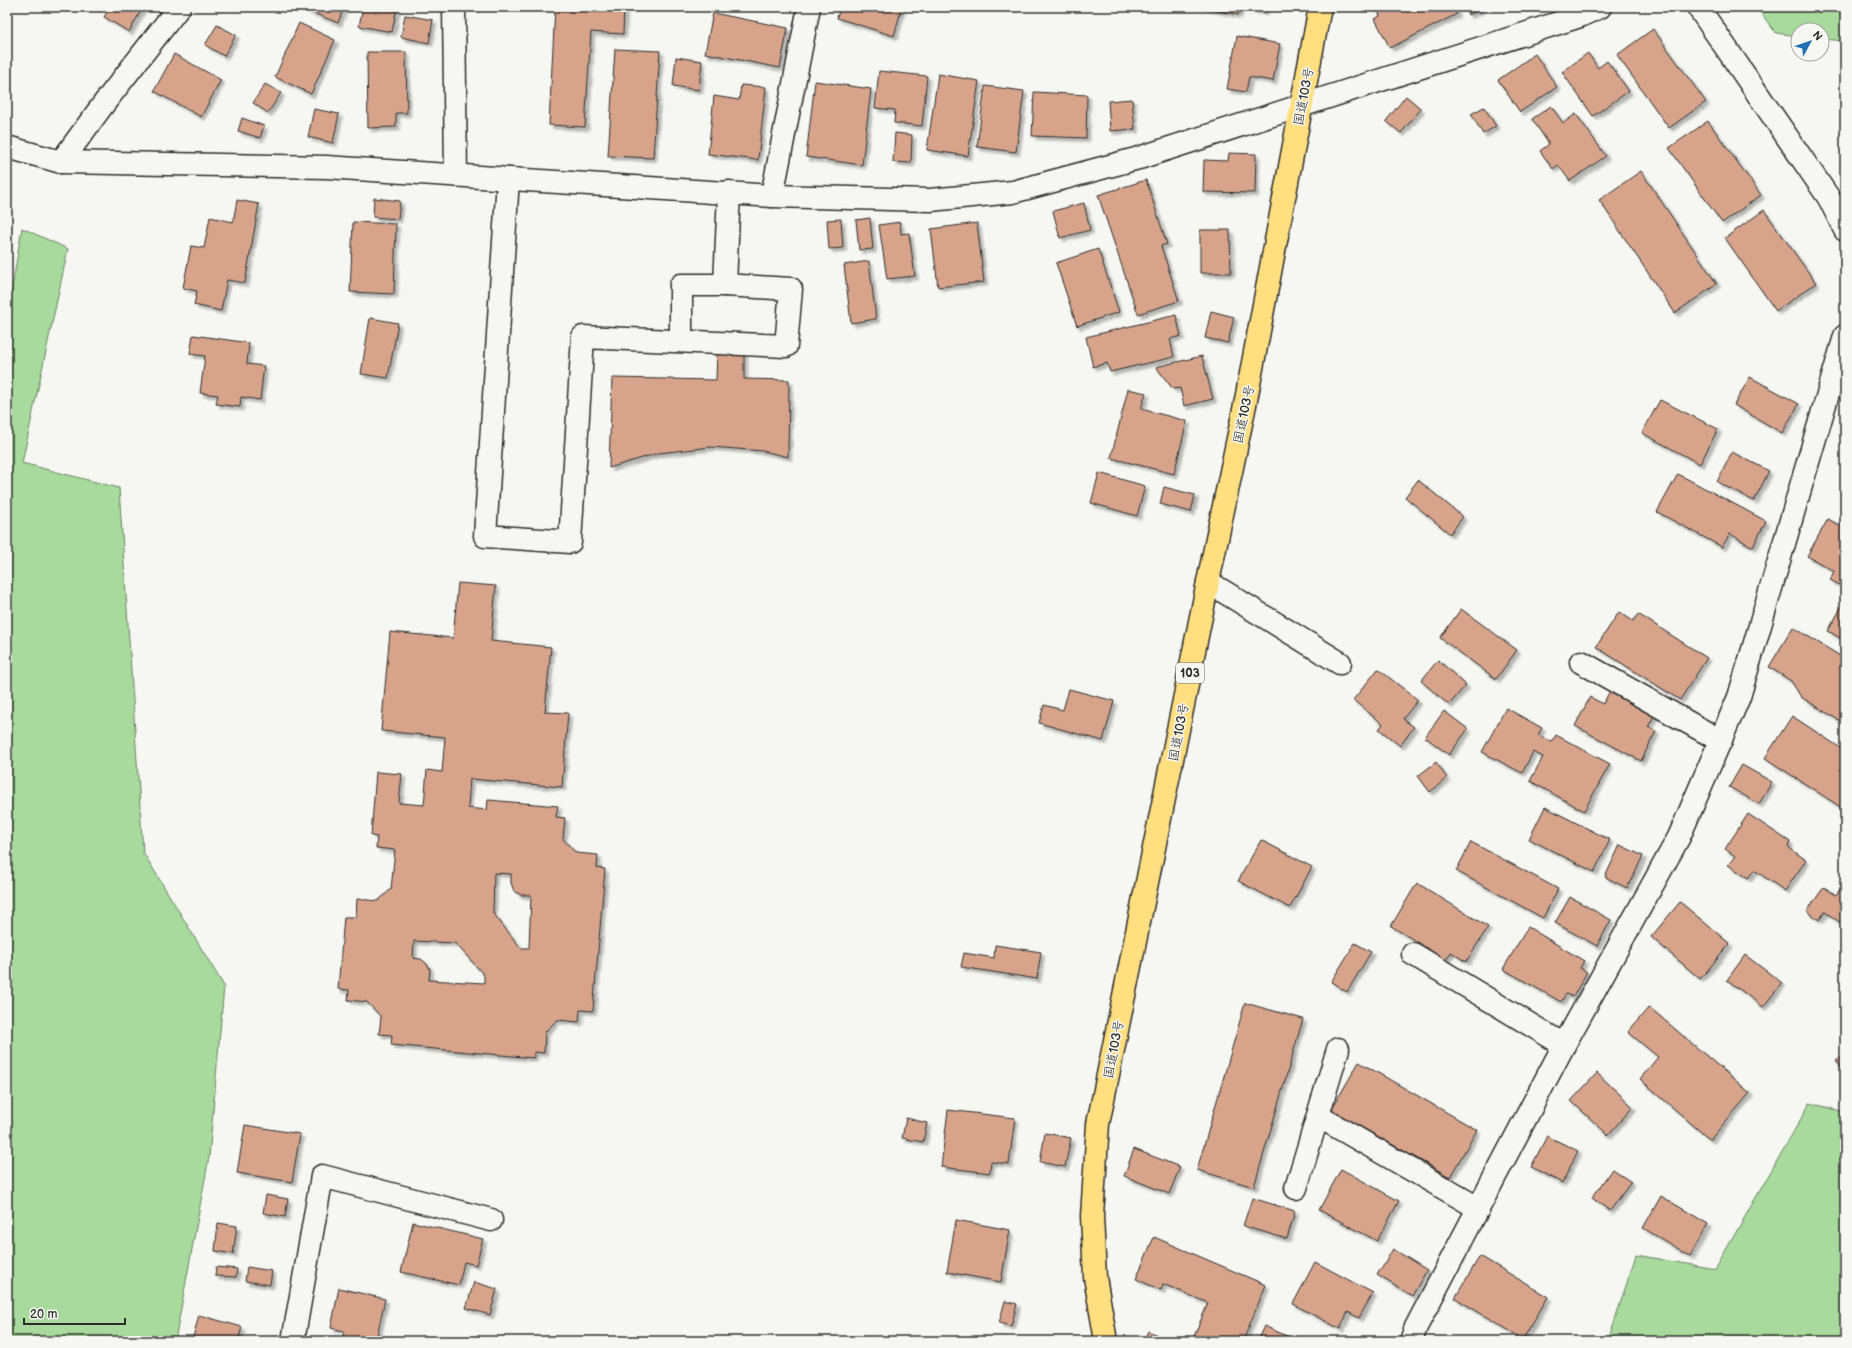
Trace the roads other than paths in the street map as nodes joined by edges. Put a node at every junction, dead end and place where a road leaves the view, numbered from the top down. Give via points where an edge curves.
1 (179, 7) edge
2 (454, 7) edge
3 (809, 7) edge
4 (1320, 7) edge
5 (1600, 7) edge
6 (1698, 7) edge
7 (1302, 105) junction
8 (7, 147) edge
9 (61, 162) junction
10 (456, 175) junction
11 (508, 179) junction
12 (729, 192) junction
13 (772, 196) junction
14 (1845, 230) edge
15 (725, 285) junction
16 (1845, 336) edge
17 (681, 340) junction
18 (1208, 582) junction
19 (1581, 662) dead end
20 (1340, 663) dead end
21 (1720, 741) junction
22 (1413, 954) dead end
23 (1564, 1045) junction
24 (1338, 1049) dead end
25 (1318, 1116) junction
26 (1296, 1188) dead end
27 (1478, 1208) junction
28 (491, 1220) dead end
29 (293, 1341) edge
30 (1106, 1341) edge
31 (1411, 1341) edge

1 - 9 street
2 - 10 street
3 - 13 street
4 - 7 highway, 国道103号 / 103
5 - 7 street via 1580,16
6 - 14 street via 1829,198
7 - 13 street via 1139,158 1013,192 930,200
7 - 18 highway, 国道103号 / 103 via 1246,400
8 - 9 street
9 - 10 street via 326,167
10 - 11 street
11 - 12 street
11 - 17 street via 485,536 570,542 583,337
12 - 13 street
12 - 15 street
15 - 17 street via 681,285
15 - 17 street via 791,289 786,346
16 - 21 street via 1739,697
18 - 20 street
18 - 30 highway, 国道103号 / 103 via 1098,1124 1092,1216 1095,1277
19 - 21 street
21 - 23 street via 1679,836
22 - 23 street
23 - 27 street
24 - 25 street
25 - 26 street
25 - 27 street
27 - 31 street
28 - 29 street via 322,1176

